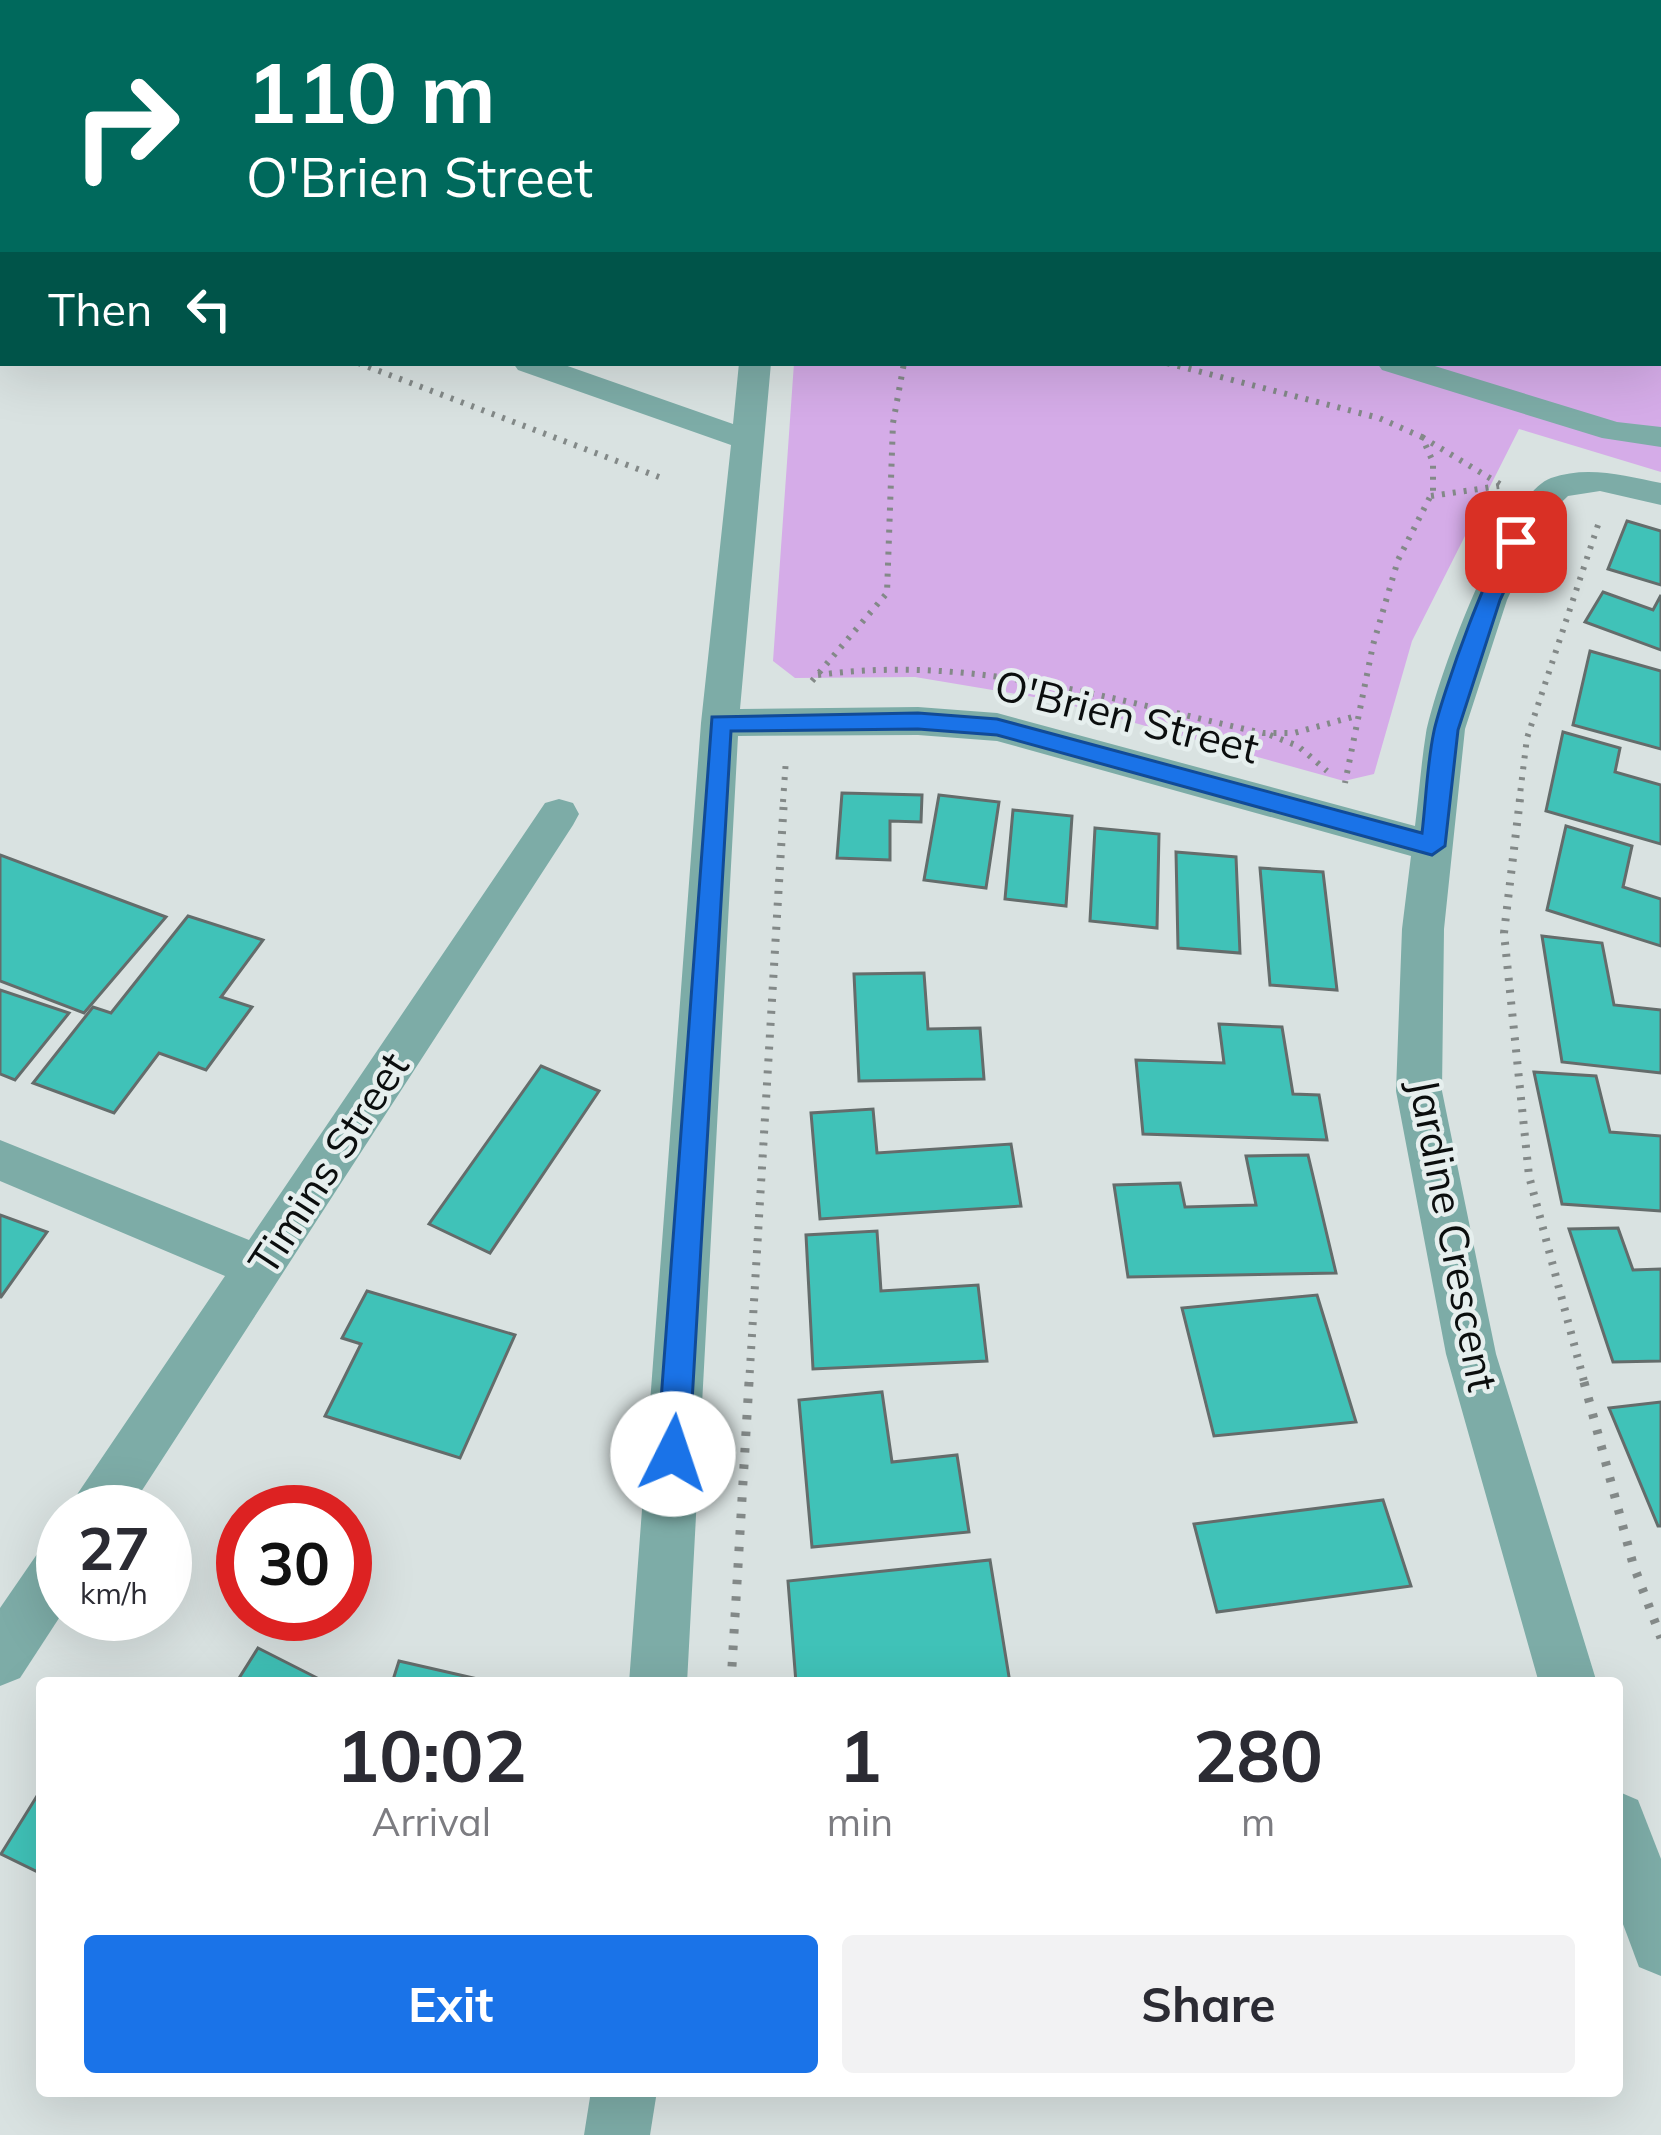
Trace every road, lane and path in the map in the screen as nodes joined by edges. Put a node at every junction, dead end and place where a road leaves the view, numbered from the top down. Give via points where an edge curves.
1 (366, 366) edge
2 (537, 366) edge
3 (755, 366) edge
4 (903, 366) edge
5 (1179, 366) edge
6 (1403, 366) edge
7 (1660, 436) edge
8 (1423, 437) junction
9 (746, 440) junction
10 (659, 477) dead end
11 (1661, 494) edge
12 (1522, 495) junction
13 (1429, 496) junction
14 (816, 676) junction
15 (1358, 716) junction
16 (788, 722) junction
17 (720, 723) junction
18 (1263, 733) junction
19 (559, 814) dead end
20 (1432, 846) junction
21 (0, 1160) edge
22 (259, 1268) junction
23 (115, 1485) edge
24 (36, 1604) edge
25 (1661, 1638) edge
26 (0, 1658) edge
27 (658, 1677) edge
28 (731, 1677) edge
29 (1566, 1677) edge
30 (1623, 1838) edge
31 (1661, 1945) edge
32 (623, 2097) edge
33 (647, 2097) edge
34 (617, 2135) edge
35 (650, 2135) edge

1 - 10 path
2 - 9 street
3 - 9 street
4 - 14 path via 893,423 886,593
5 - 8 path
6 - 7 street via 1613,431
8 - 12 path
8 - 13 path via 1433,462
9 - 17 street
11 - 12 street via 1600,481
12 - 13 path
12 - 20 street, Jardine Crescent via 1530,513 1489,600 1446,730
12 - 25 path via 1603,512 1527,738 1504,933 1529,1176 1633,1564
13 - 15 path via 1398,560
14 - 16 path via 792,702
14 - 18 path via 871,664 1012,676
15 - 18 path
15 - 18 path via 1343,791 1298,746
16 - 17 street, O'Brien Street
16 - 20 street, O'Brien Street via 997,727
16 - 28 path
17 - 27 street
19 - 22 street, Timins Street
20 - 29 street, Jardine Crescent via 1419,1091 1471,1354
21 - 22 street
22 - 23 street, Timins Street
24 - 26 street
30 - 31 street
32 - 34 street
33 - 35 street

